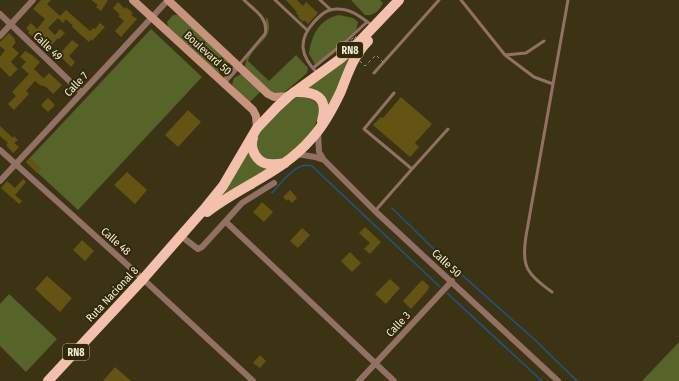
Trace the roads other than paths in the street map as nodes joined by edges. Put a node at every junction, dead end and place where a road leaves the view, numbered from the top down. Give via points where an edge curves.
1 (33, 0) edge
2 (133, 0) edge
3 (168, 0) edge
4 (244, 0) edge
5 (274, 0) edge
6 (320, 0) edge
7 (405, 0) edge
8 (439, 0) edge
9 (461, 0) edge
10 (568, 0) edge
11 (394, 2) edge
12 (330, 9) junction
13 (0, 14) edge
14 (152, 17) junction
15 (11, 24) junction
16 (370, 24) junction
17 (307, 30) junction
18 (0, 36) edge
19 (544, 41) dead end
20 (505, 55) junction
21 (238, 66) junction
22 (316, 71) junction
23 (374, 73) dead end
24 (224, 82) junction
25 (553, 84) junction
26 (82, 93) junction
27 (394, 93) dead end
28 (291, 94) junction
29 (448, 129) dead end
30 (256, 131) junction
31 (318, 131) junction
32 (0, 150) edge
33 (297, 154) junction
34 (324, 160) junction
35 (287, 163) junction
36 (16, 165) junction
37 (412, 169) junction
38 (0, 181) edge
39 (274, 183) dead end
40 (375, 211) junction
41 (226, 222) junction
42 (193, 223) junction
43 (181, 236) junction
44 (143, 279) junction
45 (452, 281) junction
46 (552, 292) dead end
47 (375, 364) junction
48 (48, 381) edge
49 (253, 381) edge
50 (358, 381) edge
51 (394, 381) edge
52 (558, 381) edge

1 - 15 street
2 - 14 main road, Boulevard 50
3 - 14 street, Calle 7
3 - 21 main road, Boulevard 50
4 - 21 lane via 264,19 266,29 265,34
5 - 17 lane
6 - 12 lane
7 - 31 highway, Ruta Nacional 8 / RN8 via 356,56 336,101
8 - 23 lane
9 - 20 lane
10 - 25 lane
11 - 16 highway, Ruta Nacional 8 / RN8
12 - 16 lane via 354,12
12 - 17 lane via 323,12
13 - 15 street, Calle 49
14 - 24 main road, Boulevard 50
14 - 26 street, Calle 7
15 - 18 street
15 - 26 street, Calle 49
16 - 22 highway, Ruta Nacional 8 / RN8 via 345,55
17 - 22 lane via 303,42 304,54
19 - 20 lane via 526,53
20 - 25 lane via 534,77
21 - 24 street
21 - 28 main road, Boulevard 50 via 270,96
22 - 28 highway, Ruta Nacional 8 / RN8
24 - 30 main road, Boulevard 50 via 256,113
25 - 46 lane via 524,255 531,275
26 - 36 street, Calle 7
27 - 37 lane via 364,128
28 - 30 highway, Ruta Nacional 8 / RN8
28 - 31 highway, Ruta Nacional 8 / RN8 via 310,93 320,98 324,114
29 - 37 lane
30 - 35 highway via 252,146 259,160 268,164
30 - 42 highway, Ruta Nacional 8 / RN8 via 220,190
31 - 33 highway, Ruta Nacional 8 / RN8
31 - 34 street via 320,152
32 - 36 street, Calle 48
33 - 34 street
33 - 35 highway, Ruta Nacional 8 / RN8
34 - 40 street, Calle 50
35 - 42 highway, Ruta Nacional 8 / RN8 via 222,202
36 - 38 street, Calle 7
36 - 44 street, Calle 48
37 - 40 lane
39 - 41 street via 242,203
40 - 45 street, Calle 50
41 - 43 street via 198,249
41 - 47 street
42 - 43 highway, Ruta Nacional 8 / RN8
43 - 44 highway, Ruta Nacional 8 / RN8
44 - 48 highway, Ruta Nacional 8 / RN8
44 - 49 street, Calle 48
45 - 47 street, Calle 3
45 - 52 street, Calle 50
47 - 50 street, Calle 3
47 - 51 street

